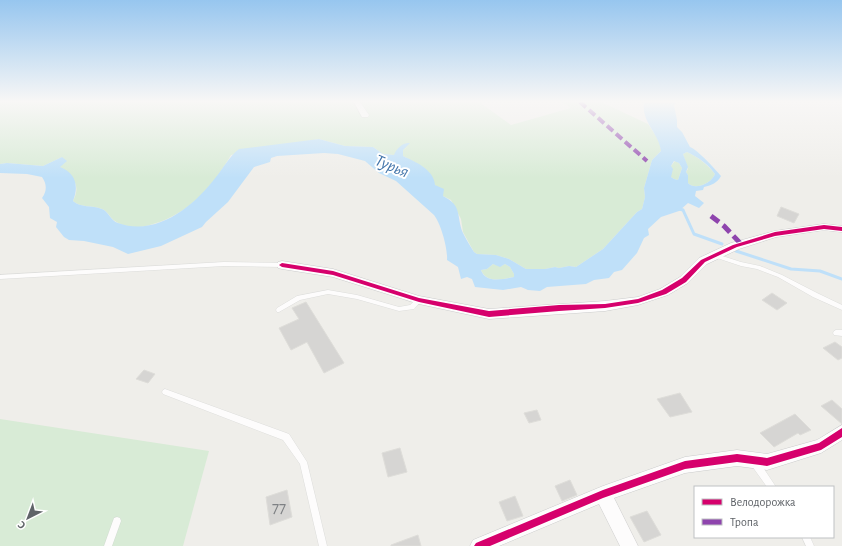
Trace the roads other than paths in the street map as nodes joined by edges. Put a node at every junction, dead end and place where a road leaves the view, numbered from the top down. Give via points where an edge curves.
1 (842, 229) edge
2 (713, 255) junction
3 (282, 265) joint
4 (0, 277) edge
5 (419, 300) junction
6 (842, 308) edge
7 (279, 310) dead end
8 (165, 392) dead end
9 (842, 432) edge
10 (753, 460) junction
11 (771, 486) edge
12 (603, 494) junction
13 (117, 521) dead end
14 (108, 546) edge
15 (323, 546) edge
16 (479, 546) edge
17 (629, 546) edge

1 - 2 street via 824,227 775,234
2 - 5 street via 684,280 664,292 638,301 605,306 489,314
2 - 6 lane via 758,267 780,276
3 - 4 lane via 224,264
3 - 5 street via 333,273
5 - 7 lane via 412,307 400,309 328,292 303,297
8 - 15 lane via 286,437 303,462
9 - 10 street via 821,446 767,462
10 - 11 lane
10 - 12 street via 737,458 685,465
12 - 16 street
12 - 17 street
13 - 14 lane

